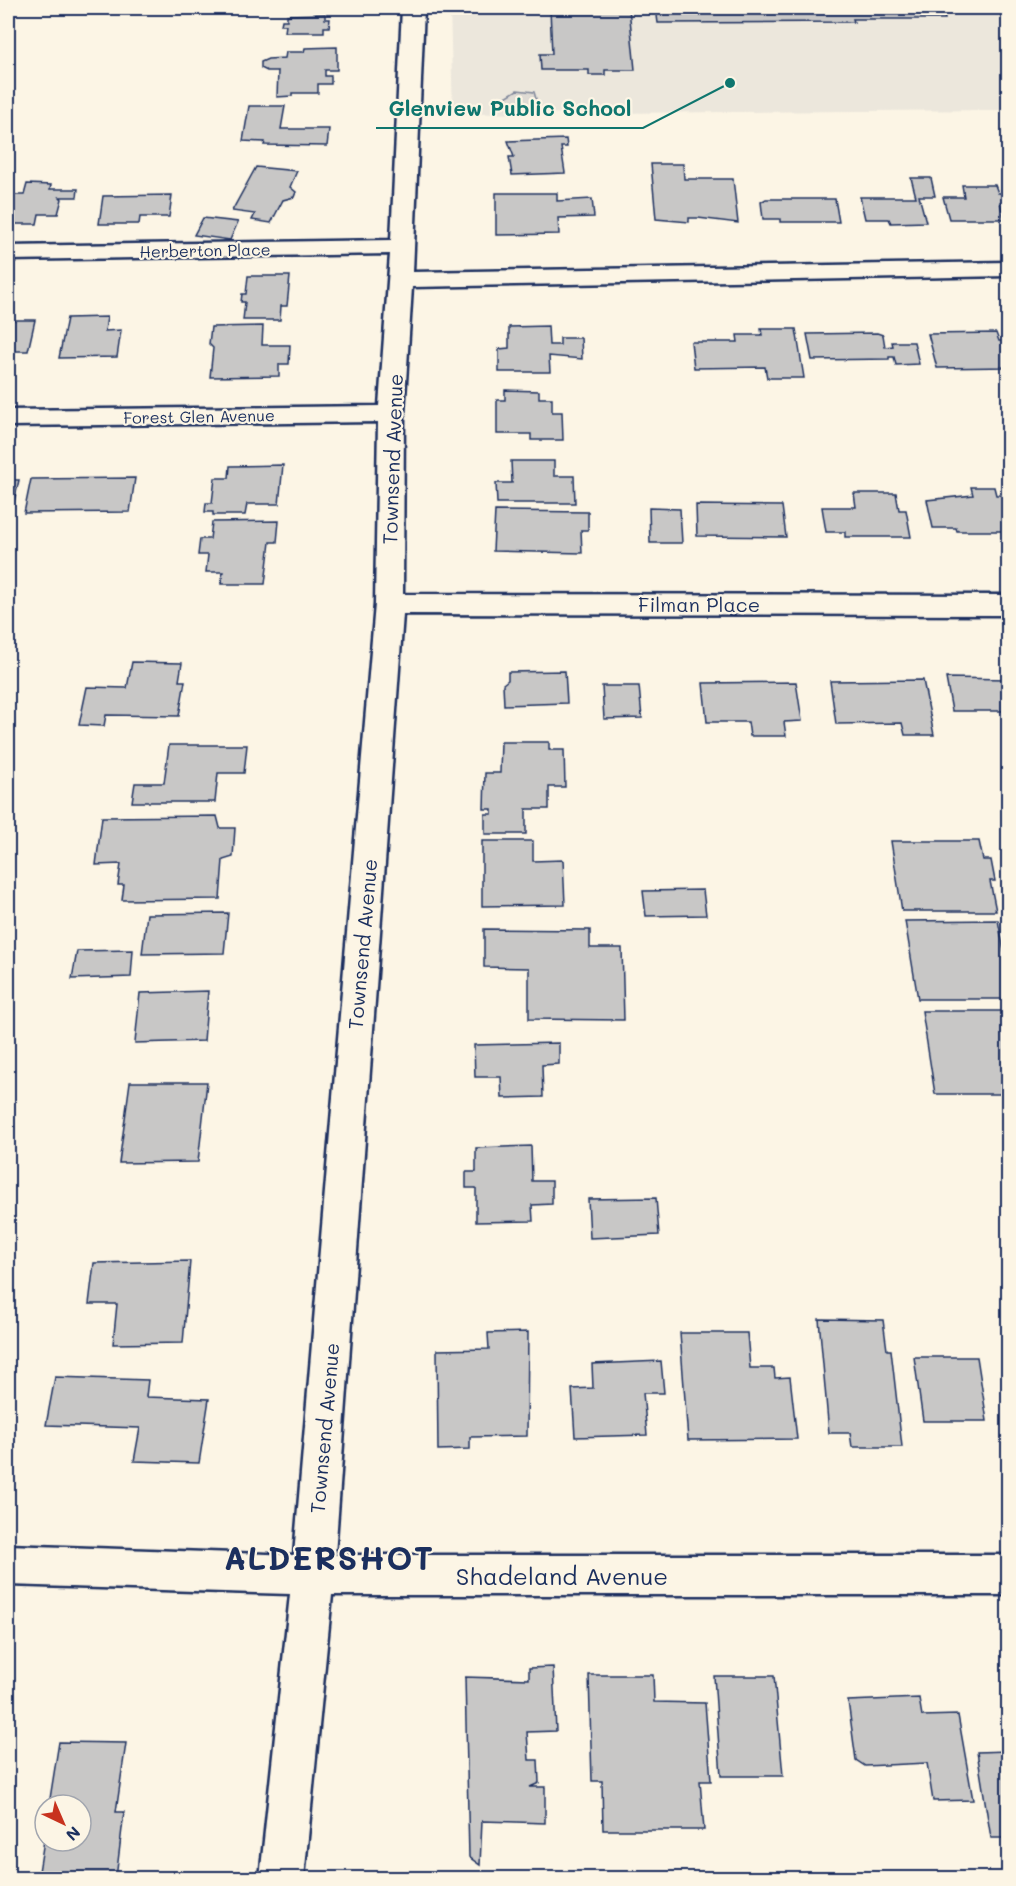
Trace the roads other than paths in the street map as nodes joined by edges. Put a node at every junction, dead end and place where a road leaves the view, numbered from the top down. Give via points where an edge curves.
1 (413, 8) edge
2 (403, 247) junction
3 (8, 253) edge
4 (1008, 269) edge
5 (401, 280) junction
6 (391, 414) junction
7 (8, 418) edge
8 (389, 604) junction
9 (1008, 604) edge
10 (8, 1565) edge
11 (313, 1575) junction
12 (1008, 1575) edge
13 (282, 1878) edge

1 - 2 street, Townsend Avenue
2 - 3 street, Herberton Place
2 - 5 street, Townsend Avenue
4 - 5 street
5 - 6 street, Townsend Avenue
6 - 7 street, Forest Glen Avenue
6 - 8 street, Townsend Avenue
8 - 9 street, Filman Place
8 - 11 street, Townsend Avenue
10 - 11 street, Shadeland Avenue
11 - 12 street, Shadeland Avenue
11 - 13 street, Townsend Avenue

